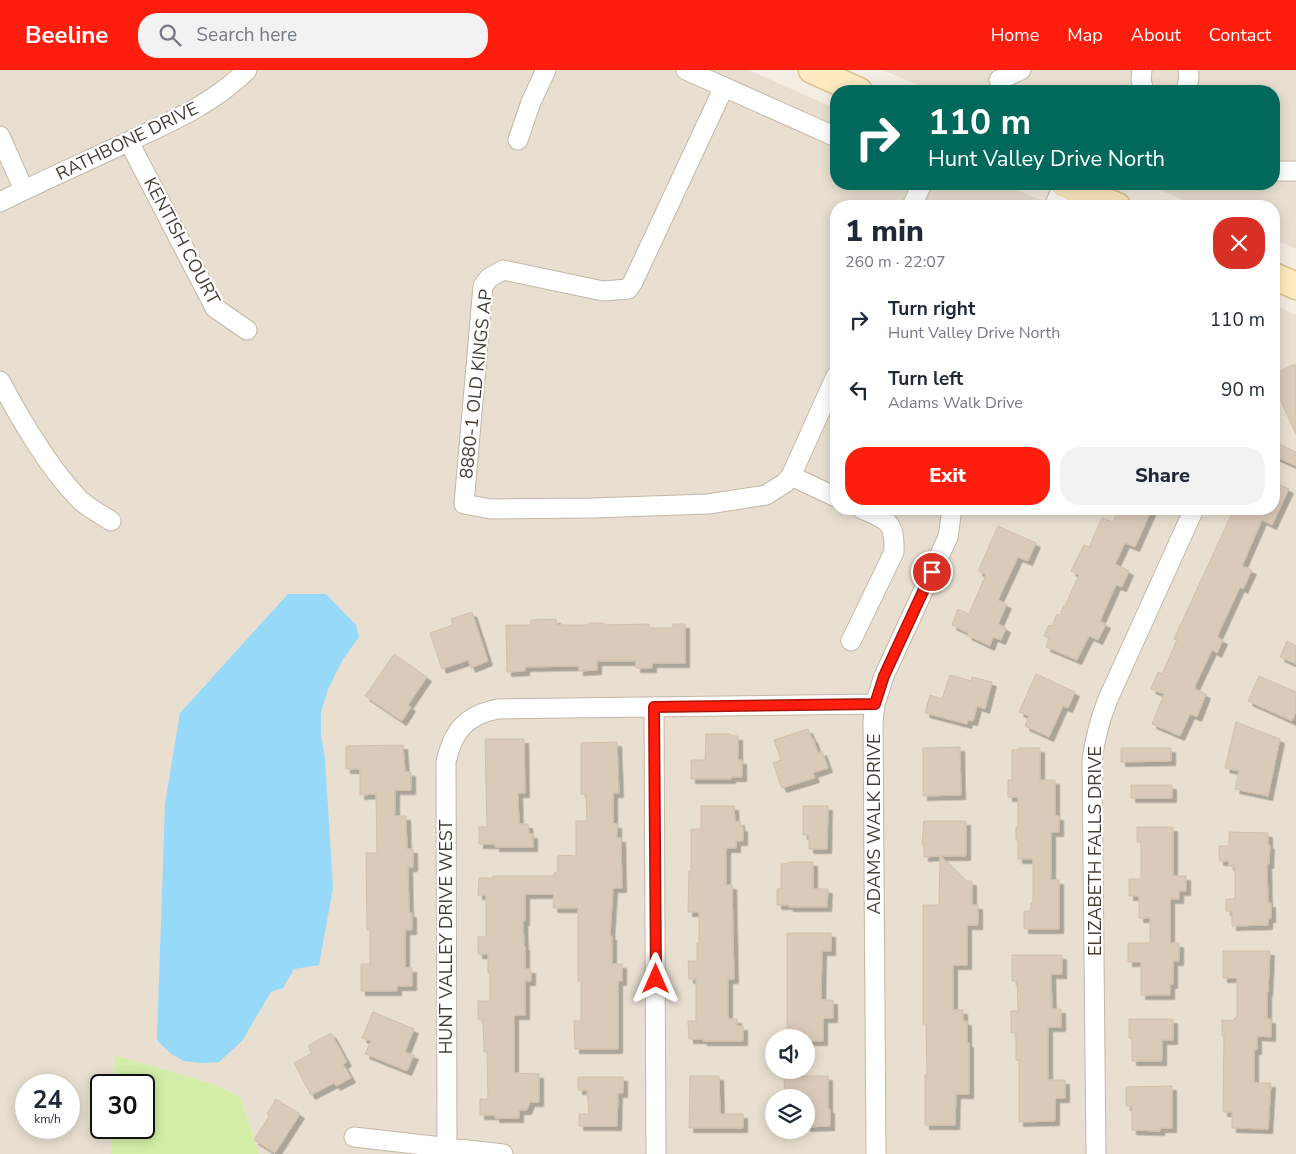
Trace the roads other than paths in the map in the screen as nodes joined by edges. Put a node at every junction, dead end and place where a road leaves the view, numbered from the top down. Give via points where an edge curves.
1 (247, 70) edge
2 (546, 70) edge
3 (686, 70) edge
4 (812, 70) edge
5 (1021, 70) edge
6 (1188, 70) edge
7 (999, 80) dead end
8 (846, 85) edge
9 (1187, 85) edge
10 (724, 87) junction
11 (830, 134) edge
12 (0, 136) edge
13 (518, 140) dead end
14 (129, 142) junction
15 (1280, 171) edge
16 (1296, 171) edge
17 (24, 190) junction
18 (1066, 190) edge
19 (1081, 190) edge
20 (1059, 200) edge
21 (1104, 200) edge
22 (0, 202) edge
23 (1280, 279) edge
24 (1296, 286) edge
25 (246, 330) dead end
26 (0, 381) edge
27 (830, 389) edge
28 (791, 476) junction
29 (830, 494) edge
30 (876, 515) edge
31 (951, 515) edge
32 (1191, 515) edge
33 (111, 521) dead end
34 (851, 641) dead end
35 (875, 704) junction
36 (654, 707) junction
37 (354, 1137) dead end
38 (447, 1147) junction
39 (504, 1154) edge
40 (656, 1154) edge
41 (876, 1154) edge
42 (1096, 1154) edge

1 - 14 street, RATHBONE DRIVE via 202,105
2 - 13 street
3 - 10 street
4 - 8 street
5 - 7 street
6 - 9 street
10 - 11 street
10 - 28 street, 8880-1 OLD KINGS AP via 628,289 603,291 503,270 483,286 464,504 500,509 708,504 766,495
12 - 17 street
14 - 17 street, RATHBONE DRIVE
14 - 25 street, KENTISH COURT via 215,308
15 - 16 street
17 - 22 street, RATHBONE DRIVE
18 - 20 street
19 - 21 street
23 - 24 street
26 - 33 street via 44,455 74,493
27 - 28 street, 8880-1 OLD KINGS AP
28 - 29 street
30 - 34 street via 891,526 894,552
31 - 35 street, ADAMS WALK DRIVE via 948,538 884,676
32 - 42 street, ELIZABETH FALLS DRIVE via 1108,699 1095,739 1092,770
35 - 36 street
35 - 41 street, ADAMS WALK DRIVE
36 - 38 street, HUNT VALLEY DRIVE WEST via 498,709 471,718 458,730 449,747 446,762
36 - 40 street
37 - 38 street
38 - 39 street

